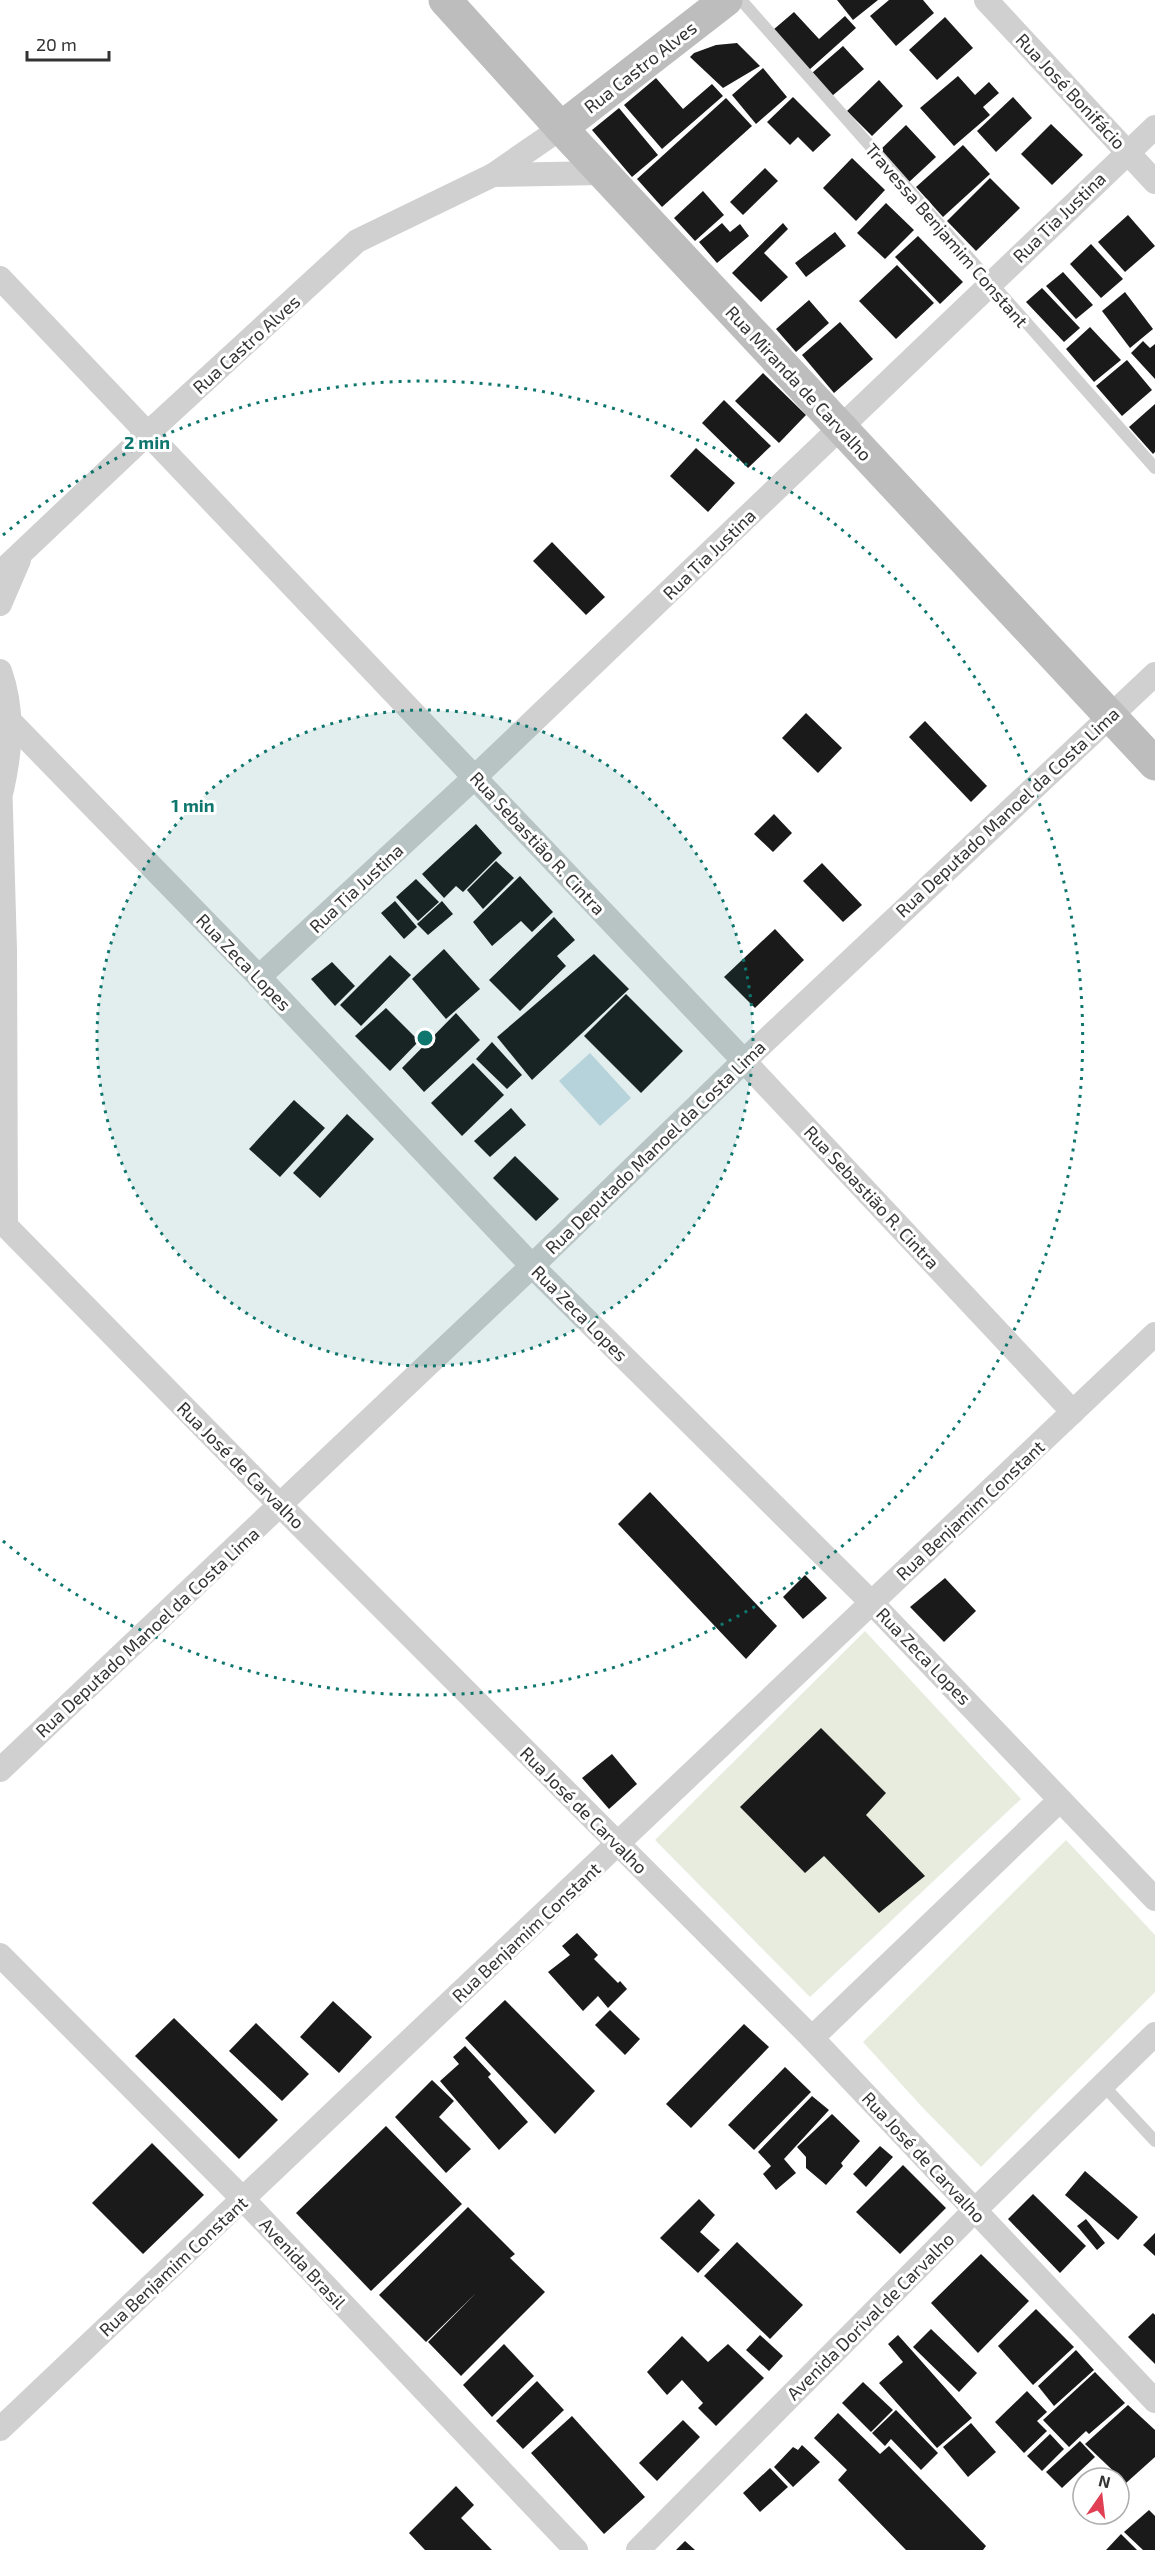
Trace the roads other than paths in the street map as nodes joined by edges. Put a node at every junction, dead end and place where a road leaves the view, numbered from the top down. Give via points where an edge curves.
1 (445, 0) edge
2 (726, 0) edge
3 (741, 0) edge
4 (986, 0) edge
5 (1155, 127) edge
6 (561, 128) junction
7 (1128, 152) junction
8 (603, 173) junction
9 (493, 175) junction
10 (1155, 182) edge
11 (0, 278) edge
12 (990, 284) junction
13 (842, 429) junction
14 (148, 433) junction
15 (1155, 468) edge
16 (23, 550) junction
17 (0, 573) edge
18 (0, 604) edge
19 (0, 671) edge
20 (1155, 674) edge
21 (1109, 716) junction
22 (10, 721) junction
23 (1155, 764) edge
24 (475, 777) junction
25 (1, 783) edge
26 (259, 977) junction
27 (744, 1061) junction
28 (3, 1228) edge
29 (532, 1266) junction
30 (1155, 1334) edge
31 (1073, 1412) junction
32 (281, 1506) junction
33 (873, 1603) junction
34 (0, 1770) edge
35 (1060, 1800) junction
36 (618, 1844) junction
37 (1155, 1899) edge
38 (0, 1955) edge
39 (1155, 2034) edge
40 (812, 2038) junction
41 (1103, 2085) junction
42 (1155, 2140) edge
43 (243, 2199) junction
44 (975, 2210) junction
45 (1155, 2401) edge
46 (0, 2429) edge
47 (576, 2550) edge
48 (638, 2550) edge

1 - 6 main road, Rua Miranda de Carvalho
2 - 6 main road, Rua Castro Alves
3 - 12 lane, Travessa Benjamim Constant
4 - 7 street, Rua José Bonifácio
5 - 7 street, Rua Tia Justina
6 - 8 main road, Rua Miranda de Carvalho
6 - 9 street, Rua Castro Alves
7 - 10 street, Rua José Bonifácio
7 - 12 street, Rua Tia Justina
8 - 9 street, Rua Castro Alves
8 - 13 main road, Rua Miranda de Carvalho
9 - 14 street, Rua Castro Alves via 357,242
11 - 14 street, Rua Sebastião R. Cintra
12 - 13 street, Rua Tia Justina
12 - 15 lane, Travessa Benjamim Constant
13 - 21 main road, Rua Miranda de Carvalho
13 - 24 street, Rua Tia Justina
14 - 16 street, Rua Castro Alves
14 - 24 street, Rua Sebastião R. Cintra
16 - 17 street, Rua Castro Alves
16 - 18 street, Rua Castro Alves
19 - 22 street
20 - 21 street, Rua Deputado Manoel da Costa Lima
21 - 23 main road, Rua Miranda de Carvalho
21 - 27 street, Rua Deputado Manoel da Costa Lima
22 - 25 street via 9,758
22 - 26 street, Rua Zeca Lopes
24 - 26 street, Rua Tia Justina
24 - 27 street, Rua Sebastião R. Cintra
25 - 28 street
26 - 29 street, Rua Zeca Lopes
27 - 29 street, Rua Deputado Manoel da Costa Lima
27 - 31 street, Rua Sebastião R. Cintra
28 - 32 street, Rua José de Carvalho
29 - 32 street, Rua Deputado Manoel da Costa Lima
29 - 33 street, Rua Zeca Lopes
30 - 31 street, Rua Benjamim Constant
31 - 33 street, Rua Benjamim Constant
32 - 34 street, Rua Deputado Manoel da Costa Lima
32 - 36 street, Rua José de Carvalho
33 - 35 street, Rua Zeca Lopes
33 - 36 street, Rua Benjamim Constant
35 - 37 street, Rua Zeca Lopes
35 - 40 street
36 - 40 street, Rua José de Carvalho
36 - 43 street, Rua Benjamim Constant
38 - 43 street, Avenida Brasil
39 - 41 street, Avenida Dorival de Carvalho
40 - 44 street, Rua José de Carvalho
41 - 42 lane
41 - 44 street, Avenida Dorival de Carvalho
43 - 46 street, Rua Benjamim Constant
43 - 47 street, Avenida Brasil
44 - 45 street, Rua José de Carvalho
44 - 48 street, Avenida Dorival de Carvalho

